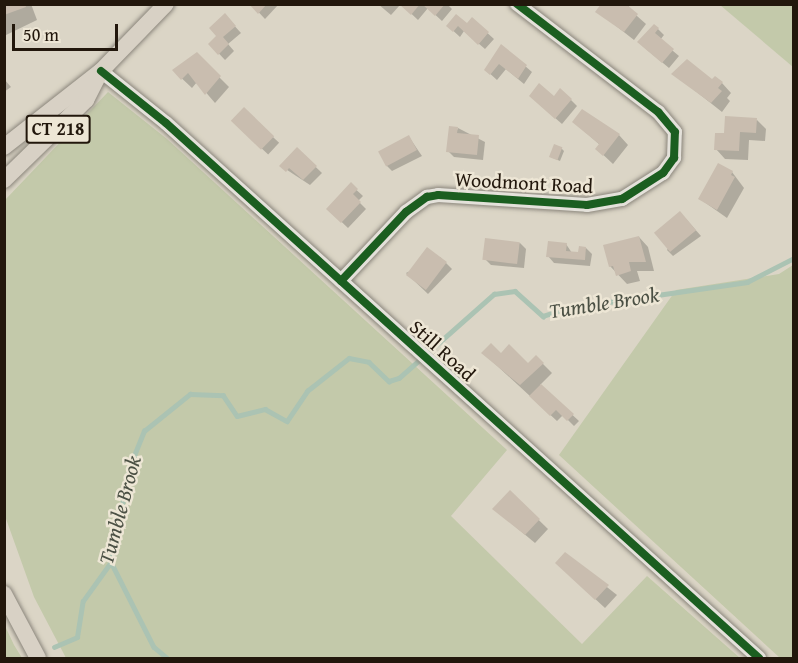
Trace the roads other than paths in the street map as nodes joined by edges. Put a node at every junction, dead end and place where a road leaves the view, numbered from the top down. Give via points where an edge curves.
1 (166, 4) edge
2 (517, 4) edge
3 (101, 71) junction
4 (4, 147) edge
5 (4, 180) edge
6 (341, 281) junction
7 (4, 594) edge
8 (38, 658) edge
9 (759, 658) edge

1 - 3 main road, CT 218
2 - 6 street, Woodmont Road via 658,112 675,132 674,159 663,173 622,199 587,205 427,197 406,213
3 - 4 main road, CT 218
3 - 5 main road, CT 218 via 86,100
3 - 6 street, Still Road via 166,123
6 - 9 street, Still Road
7 - 8 main road

